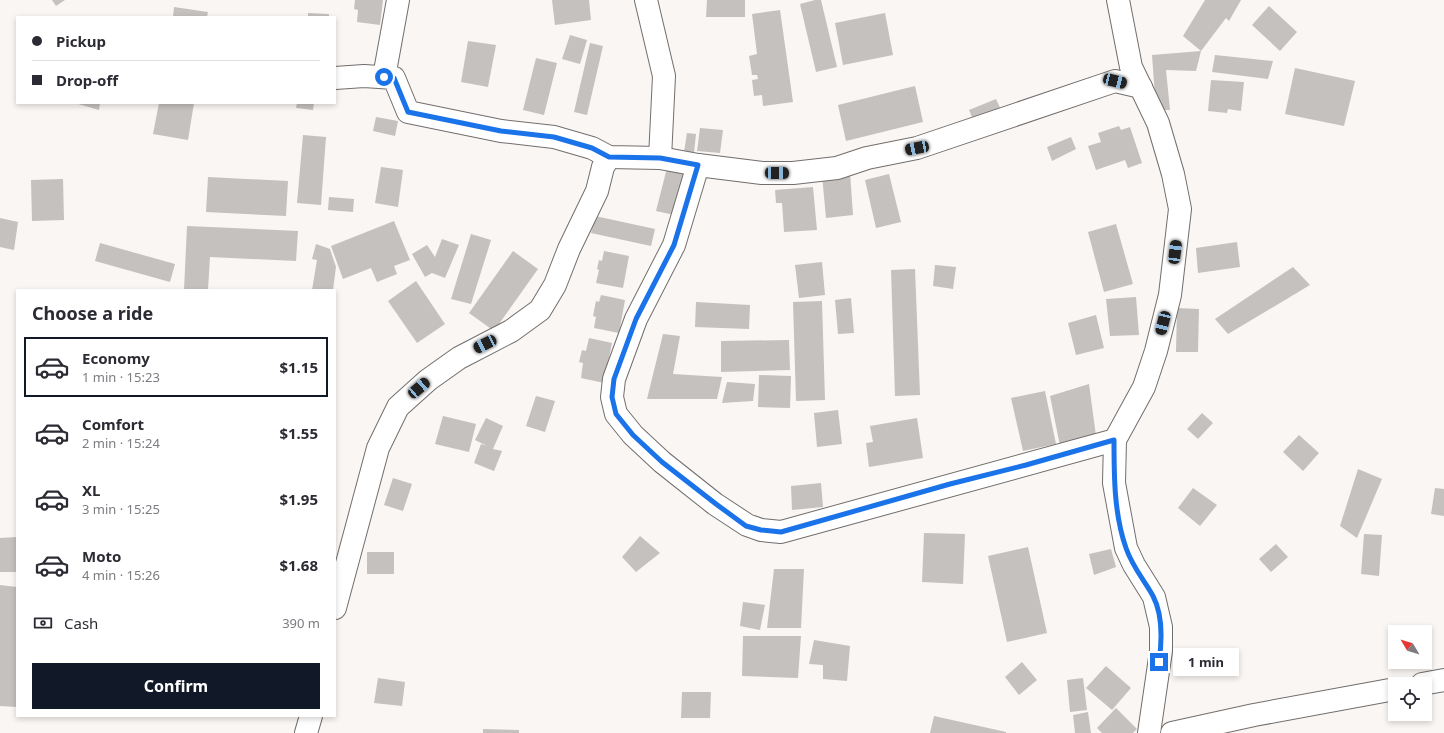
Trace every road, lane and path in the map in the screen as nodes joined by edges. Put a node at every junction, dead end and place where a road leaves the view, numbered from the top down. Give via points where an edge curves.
1 (398, 0) edge
2 (646, 0) edge
3 (1118, 0) edge
4 (384, 77) junction
5 (336, 78) edge
6 (1141, 87) junction
7 (609, 157) junction
8 (660, 158) junction
9 (698, 165) junction
10 (1114, 440) junction
11 (336, 604) edge
12 (1444, 680) edge
13 (1432, 682) edge
14 (1388, 690) edge
15 (311, 717) edge
16 (306, 733) edge
17 (1149, 733) edge
18 (1172, 733) edge

1 - 4 street
2 - 8 street via 664,76
3 - 6 street via 1130,67
4 - 5 street
4 - 7 street via 394,78 408,112 501,131 554,137 592,148
6 - 9 street via 1115,81 917,148 867,158 837,168 793,173 762,173
6 - 10 street via 1163,138 1180,209 1170,295 1156,351 1144,387
7 - 8 street
7 - 11 street via 603,167 597,191 555,285 540,310 511,331 459,358 428,380 398,407 378,448
8 - 9 street
9 - 10 street via 674,245 636,319 614,379 612,397 616,414 633,435 662,462 746,526 781,532
10 - 17 street via 1114,483 1126,548 1154,597 1161,627 1161,651
12 - 13 street
14 - 18 street
15 - 16 street

